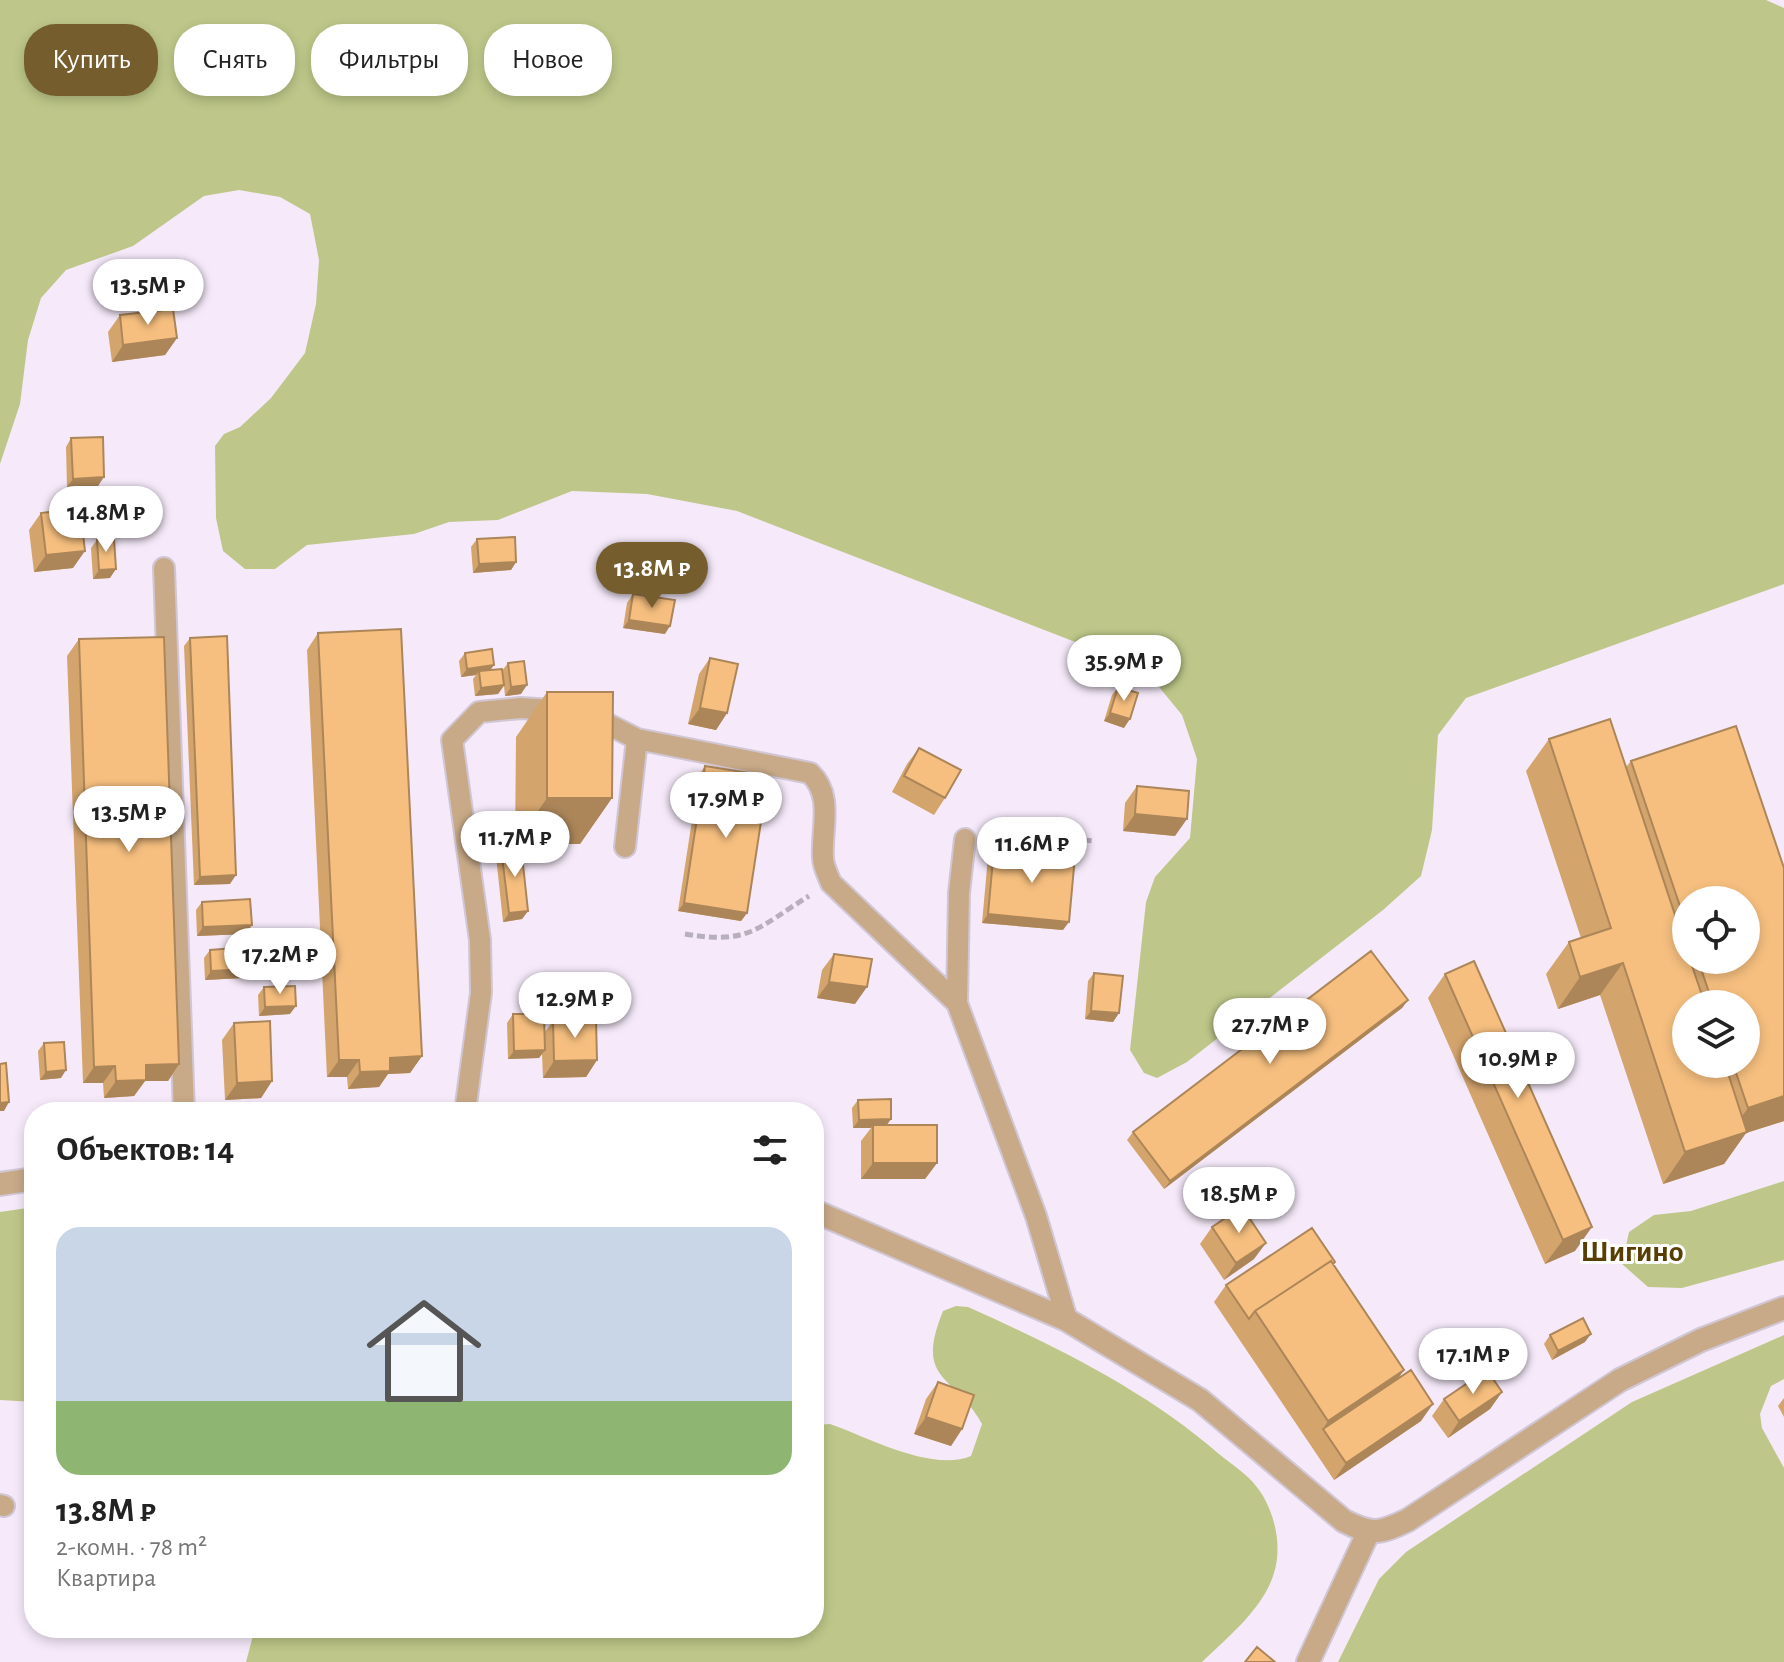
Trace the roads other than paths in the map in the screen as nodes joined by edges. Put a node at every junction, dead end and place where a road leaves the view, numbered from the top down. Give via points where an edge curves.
1 (164, 568) dead end
2 (637, 739) junction
3 (965, 839) road end
4 (625, 847) dead end
5 (957, 1003) junction
6 (184, 1102) edge
7 (466, 1102) edge
8 (24, 1180) edge
9 (0, 1184) edge
10 (824, 1218) edge
11 (1784, 1308) edge
12 (1067, 1320) junction
13 (1368, 1533) junction
14 (1308, 1662) edge

1 - 6 lane
2 - 4 lane
2 - 5 lane via 810,773 822,784 822,862 831,883
2 - 7 lane via 584,712 521,708 479,712 452,740 480,940 481,993
3 - 5 lane
5 - 12 lane via 1036,1216
8 - 9 street
10 - 12 street
11 - 13 street via 1701,1340 1620,1380 1420,1513 1388,1530
12 - 13 street via 1200,1400 1344,1521
13 - 14 street

